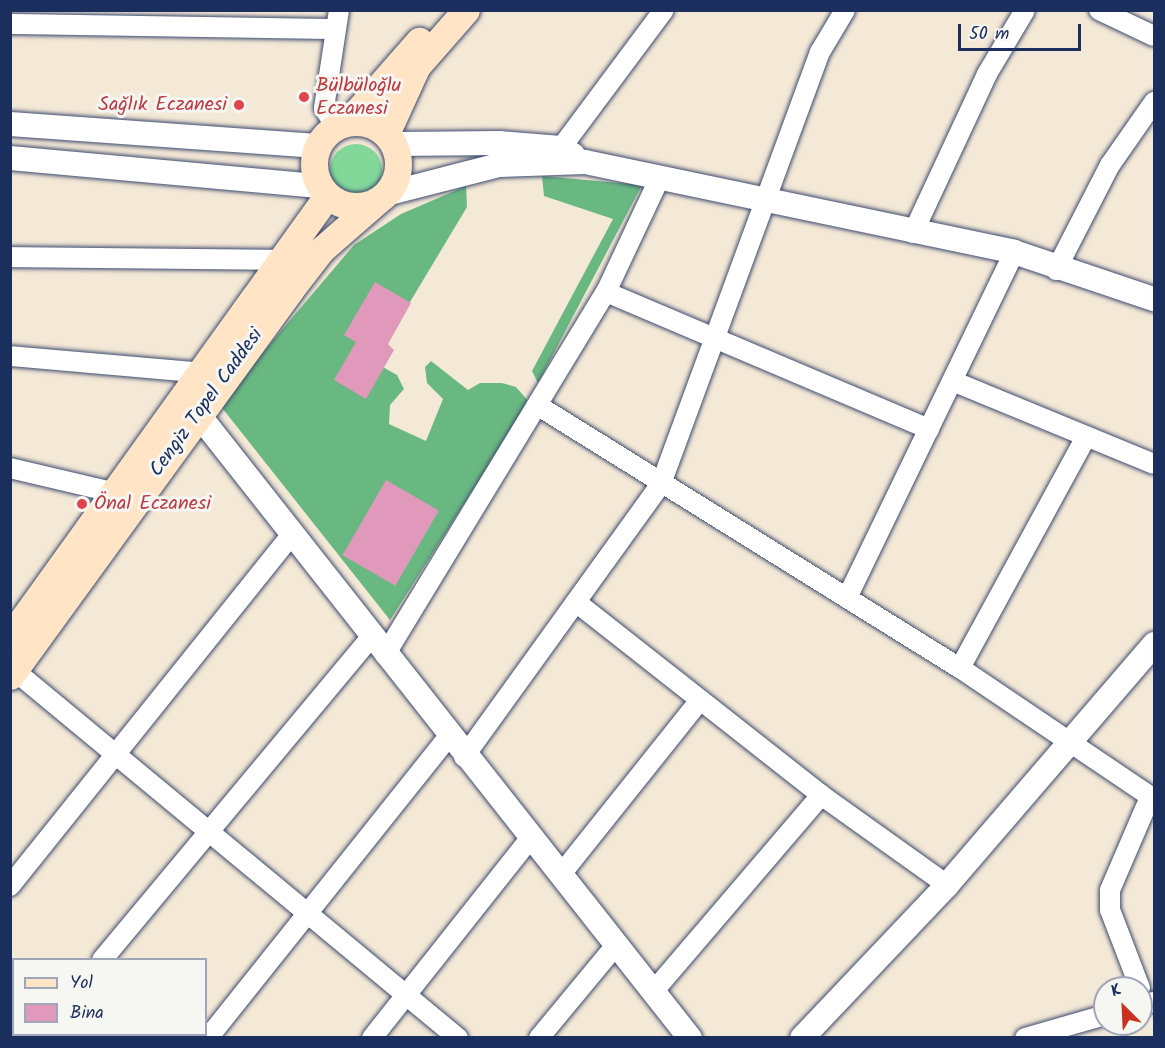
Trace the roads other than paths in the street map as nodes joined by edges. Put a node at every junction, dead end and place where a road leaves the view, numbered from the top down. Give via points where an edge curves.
1 (445, 10) edge
2 (466, 10) edge
3 (664, 10) edge
4 (845, 10) edge
5 (1025, 10) edge
6 (1099, 10) edge
7 (337, 20) edge
8 (10, 24) edge
9 (1155, 36) edge
10 (1155, 102) edge
11 (10, 124) edge
12 (334, 132) junction
13 (389, 139) junction
14 (561, 148) junction
15 (10, 158) edge
16 (585, 162) junction
17 (660, 177) junction
18 (323, 191) junction
19 (381, 198) junction
20 (769, 199) junction
21 (914, 233) junction
22 (1014, 252) junction
23 (10, 256) edge
24 (284, 260) junction
25 (1056, 270) junction
26 (606, 292) junction
27 (1155, 300) edge
28 (716, 338) junction
29 (10, 356) edge
30 (203, 373) junction
31 (955, 381) junction
32 (537, 405) junction
33 (198, 414) junction
34 (929, 429) junction
35 (1086, 437) junction
36 (1155, 464) edge
37 (10, 468) edge
38 (661, 484) junction
39 (117, 494) junction
40 (290, 537) junction
41 (847, 598) junction
42 (576, 602) junction
43 (10, 637) edge
44 (1155, 644) edge
45 (378, 646) junction
46 (960, 668) junction
47 (13, 673) edge
48 (700, 700) junction
49 (449, 736) junction
50 (1068, 745) junction
51 (115, 752) junction
52 (464, 756) junction
53 (821, 795) junction
54 (1152, 798) edge
55 (213, 832) junction
56 (532, 836) junction
57 (562, 873) junction
58 (946, 885) junction
59 (10, 886) edge
60 (309, 911) junction
61 (616, 945) junction
62 (104, 958) edge
63 (1136, 976) edge
64 (653, 992) junction
65 (408, 994) junction
66 (1093, 1018) edge
67 (817, 1029) edge
68 (207, 1038) edge
69 (372, 1038) edge
70 (458, 1038) edge
71 (538, 1038) edge
72 (690, 1038) edge
73 (802, 1038) edge
74 (1026, 1038) edge

1 - 12 main road
2 - 13 main road via 417,66
3 - 14 street
4 - 20 street via 820,52
5 - 21 street via 987,74
6 - 9 street
7 - 8 street
7 - 12 street via 324,108
10 - 25 street via 1110,165
11 - 12 street
12 - 13 main road
12 - 18 main road via 314,166
13 - 14 street
13 - 19 main road via 398,170
14 - 16 street
15 - 18 street
16 - 17 street
16 - 19 street via 499,165
17 - 20 street
17 - 26 street
18 - 19 main road via 351,207
18 - 24 main road, Cengiz Topel Caddesi
19 - 33 main road, Cengiz Topel Caddesi via 321,250
20 - 21 street
20 - 28 street
21 - 22 street
22 - 25 street
22 - 31 street
23 - 24 street
24 - 30 main road, Cengiz Topel Caddesi
25 - 27 street
26 - 28 street
26 - 32 street
28 - 34 street
28 - 38 street
29 - 30 street
30 - 39 main road, Cengiz Topel Caddesi
31 - 34 street
31 - 35 street
32 - 38 street
32 - 45 street
33 - 40 street
33 - 47 main road, Cengiz Topel Caddesi
34 - 41 street
35 - 36 street
35 - 46 street
37 - 39 street
38 - 41 street
38 - 42 street
39 - 43 main road, Cengiz Topel Caddesi
40 - 45 street
40 - 51 street
41 - 46 street
42 - 48 street
42 - 52 street
44 - 50 street
45 - 49 street
45 - 55 street
46 - 50 street
47 - 51 street
48 - 53 street
48 - 57 street
49 - 52 street
49 - 60 street
50 - 54 street
50 - 58 street
51 - 55 street
51 - 59 street
52 - 56 street
53 - 58 street
53 - 64 street
54 - 63 street via 1110,890 1110,910
55 - 60 street
55 - 62 street
56 - 57 street
56 - 65 street
57 - 61 street
58 - 67 street
60 - 65 street
60 - 68 street
61 - 64 street
61 - 71 street
64 - 72 street
65 - 69 street
65 - 70 street
66 - 74 street
67 - 73 street

